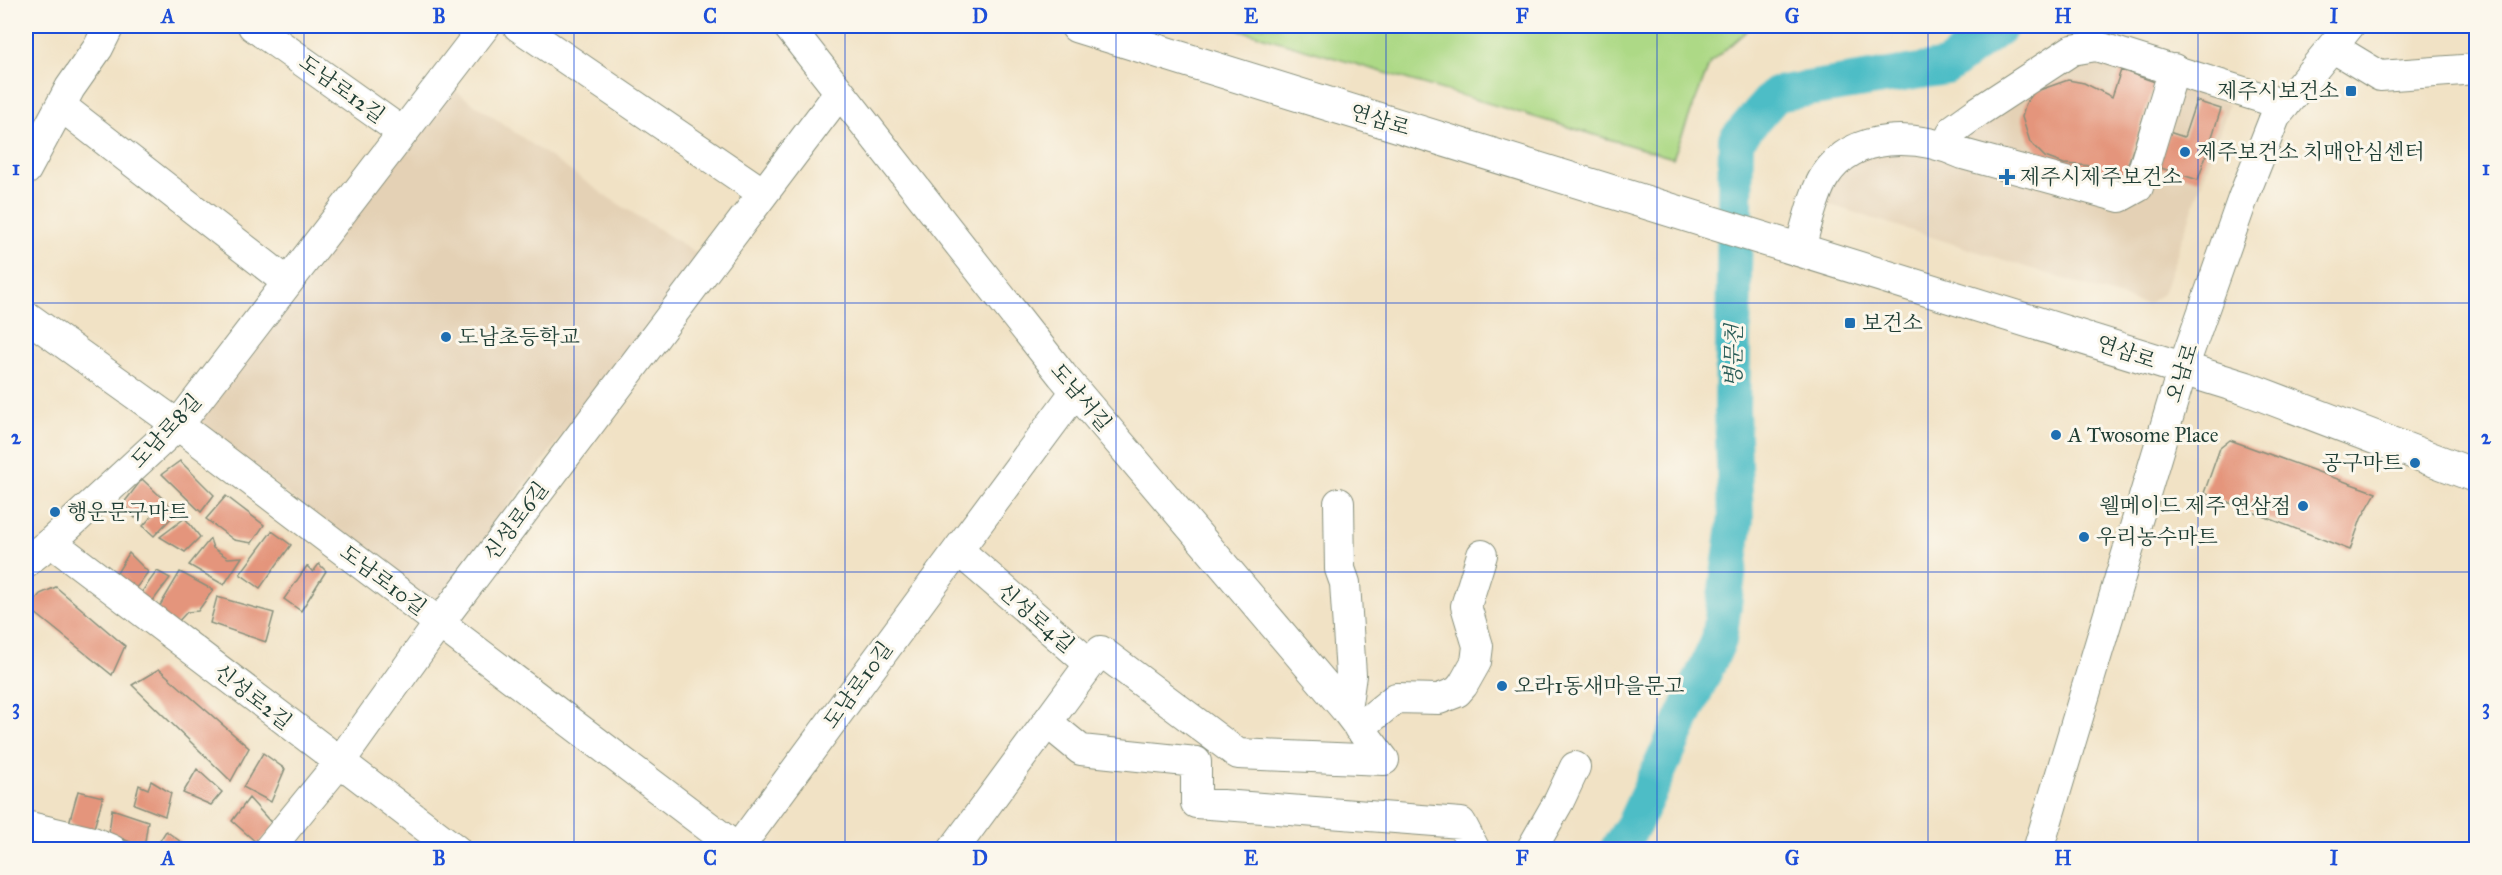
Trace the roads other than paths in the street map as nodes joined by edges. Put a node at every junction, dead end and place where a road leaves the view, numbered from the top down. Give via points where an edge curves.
1 (110, 26) edge
2 (253, 26) edge
3 (485, 26) edge
4 (518, 26) edge
5 (788, 26) edge
6 (1077, 26) edge
7 (2340, 36) edge
8 (2174, 69) junction
9 (2476, 69) edge
10 (840, 92) junction
11 (2285, 105) junction
12 (61, 106) junction
13 (402, 132) junction
14 (1946, 146) junction
15 (26, 170) edge
16 (763, 193) junction
17 (1784, 246) junction
18 (287, 282) junction
19 (26, 316) edge
20 (2182, 371) junction
21 (1076, 391) junction
22 (178, 425) junction
23 (2476, 476) edge
24 (1339, 503) dead end
25 (51, 542) junction
26 (958, 550) junction
27 (1482, 555) dead end
28 (26, 562) edge
29 (440, 622) junction
30 (1090, 664) junction
31 (1352, 719) junction
32 (1048, 723) junction
33 (339, 763) junction
34 (1575, 767) dead end
35 (26, 826) edge
36 (437, 844) edge
37 (966, 846) edge
38 (112, 849) edge
39 (268, 849) edge
40 (738, 849) edge
41 (1475, 849) edge
42 (1531, 849) edge
43 (2038, 849) edge

1 - 12 street
2 - 13 street, 도남로12길
3 - 13 street, 도남로8길
4 - 16 street
5 - 10 street, 도남서길
6 - 17 main road, 연삼로
7 - 9 street via 2380,76
7 - 11 street, 오남로
8 - 11 street
8 - 14 street via 2096,46 2072,50 1954,129
8 - 14 street via 2138,187 2120,197
10 - 16 street, 신성로6길
10 - 21 street, 도남서길
11 - 20 street, 오남로 via 2276,117 2243,198
12 - 15 street
12 - 18 street
13 - 18 street, 도남로8길
14 - 17 street via 1908,141 1867,142 1842,155 1823,177
16 - 29 street, 신성로6길
17 - 20 main road, 연삼로
18 - 22 street, 도남로8길
19 - 22 street, 도남로10길
20 - 23 main road, 연삼로 via 2245,388
20 - 43 street, 오남로
21 - 26 street
21 - 31 street, 도남서길
22 - 25 street, 도남로8길
22 - 29 street, 도남로10길
24 - 31 street
25 - 28 street, 도남로8길
25 - 33 street, 신성로2길
26 - 30 street, 신성로4길
26 - 40 street, 도남로10길
27 - 31 street via 1466,606 1478,646 1476,662 1464,685 1439,699 1396,698
29 - 33 street, 신성로6길
29 - 40 street, 도남로10길
30 - 31 street, 도남서길 via 1101,651 1238,754 1384,760
30 - 32 street, 신성로4길
32 - 37 street, 신성로4길
32 - 41 street via 1081,750 1196,762 1196,803 1461,823
33 - 36 street, 신성로2길
33 - 39 street, 신성로6길
34 - 42 street
35 - 38 street

